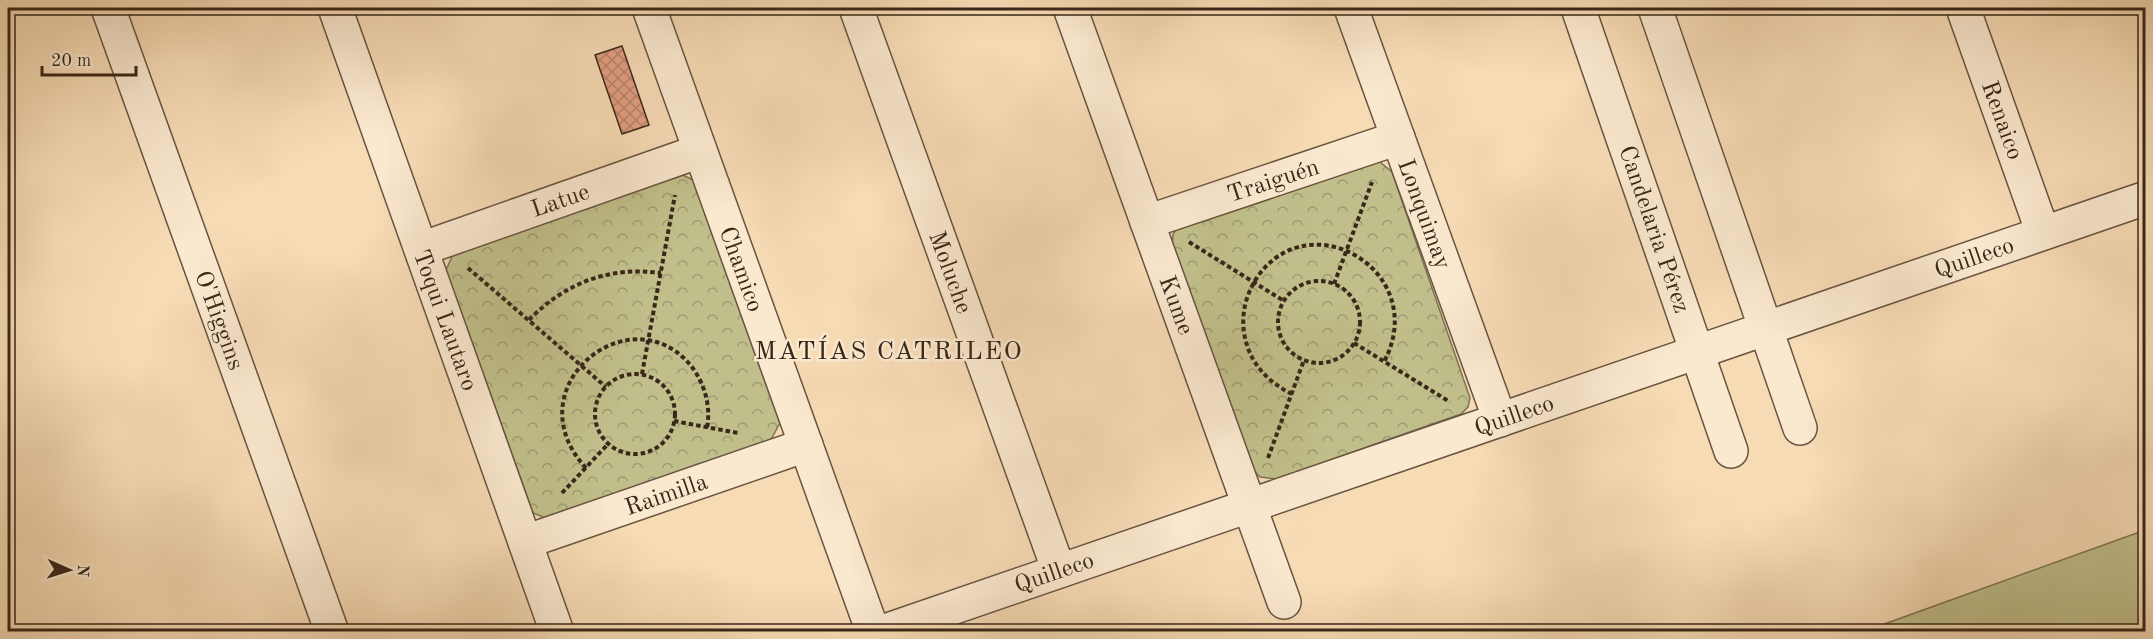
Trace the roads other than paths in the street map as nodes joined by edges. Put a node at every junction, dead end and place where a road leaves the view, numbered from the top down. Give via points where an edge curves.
1 (108, 8) edge
2 (335, 8) edge
3 (649, 8) edge
4 (856, 8) edge
5 (1070, 8) edge
6 (1351, 8) edge
7 (1578, 8) edge
8 (1655, 8) edge
9 (1963, 8) edge
10 (1393, 140) junction
11 (691, 154) junction
12 (2145, 198) edge
13 (1150, 221) junction
14 (2043, 233) junction
15 (430, 246) junction
16 (1766, 328) junction
17 (1697, 352) junction
18 (1493, 422) junction
19 (1800, 428) dead end
20 (806, 446) junction
21 (1731, 451) dead end
22 (1250, 505) junction
23 (524, 539) junction
24 (1059, 571) junction
25 (1284, 602) dead end
26 (332, 632) edge
27 (557, 632) edge
28 (873, 632) edge
29 (882, 632) edge

1 - 26 street, O'Higgins
2 - 15 street, Toqui Lautaro
3 - 11 street, Chamico
4 - 24 street, Moluche
5 - 13 street, Kume
6 - 10 street, Lonquimay
7 - 17 street, Candelaria Pérez
8 - 16 street
9 - 14 street, Renaico
10 - 13 street, Traiguén
10 - 18 street, Lonquimay
11 - 15 street, Latue
11 - 20 street, Chamico
12 - 14 street, Quilleco
13 - 22 street, Kume
14 - 16 street, Quilleco
15 - 23 street, Toqui Lautaro
16 - 17 street, Quilleco
16 - 19 street
17 - 18 street, Quilleco
17 - 21 street, Candelaria Pérez
18 - 22 street, Quilleco
20 - 23 street, Raimilla
20 - 28 street, Chamico
22 - 24 street, Quilleco
22 - 25 street, Kume
23 - 27 street, Toqui Lautaro
24 - 29 street, Quilleco

